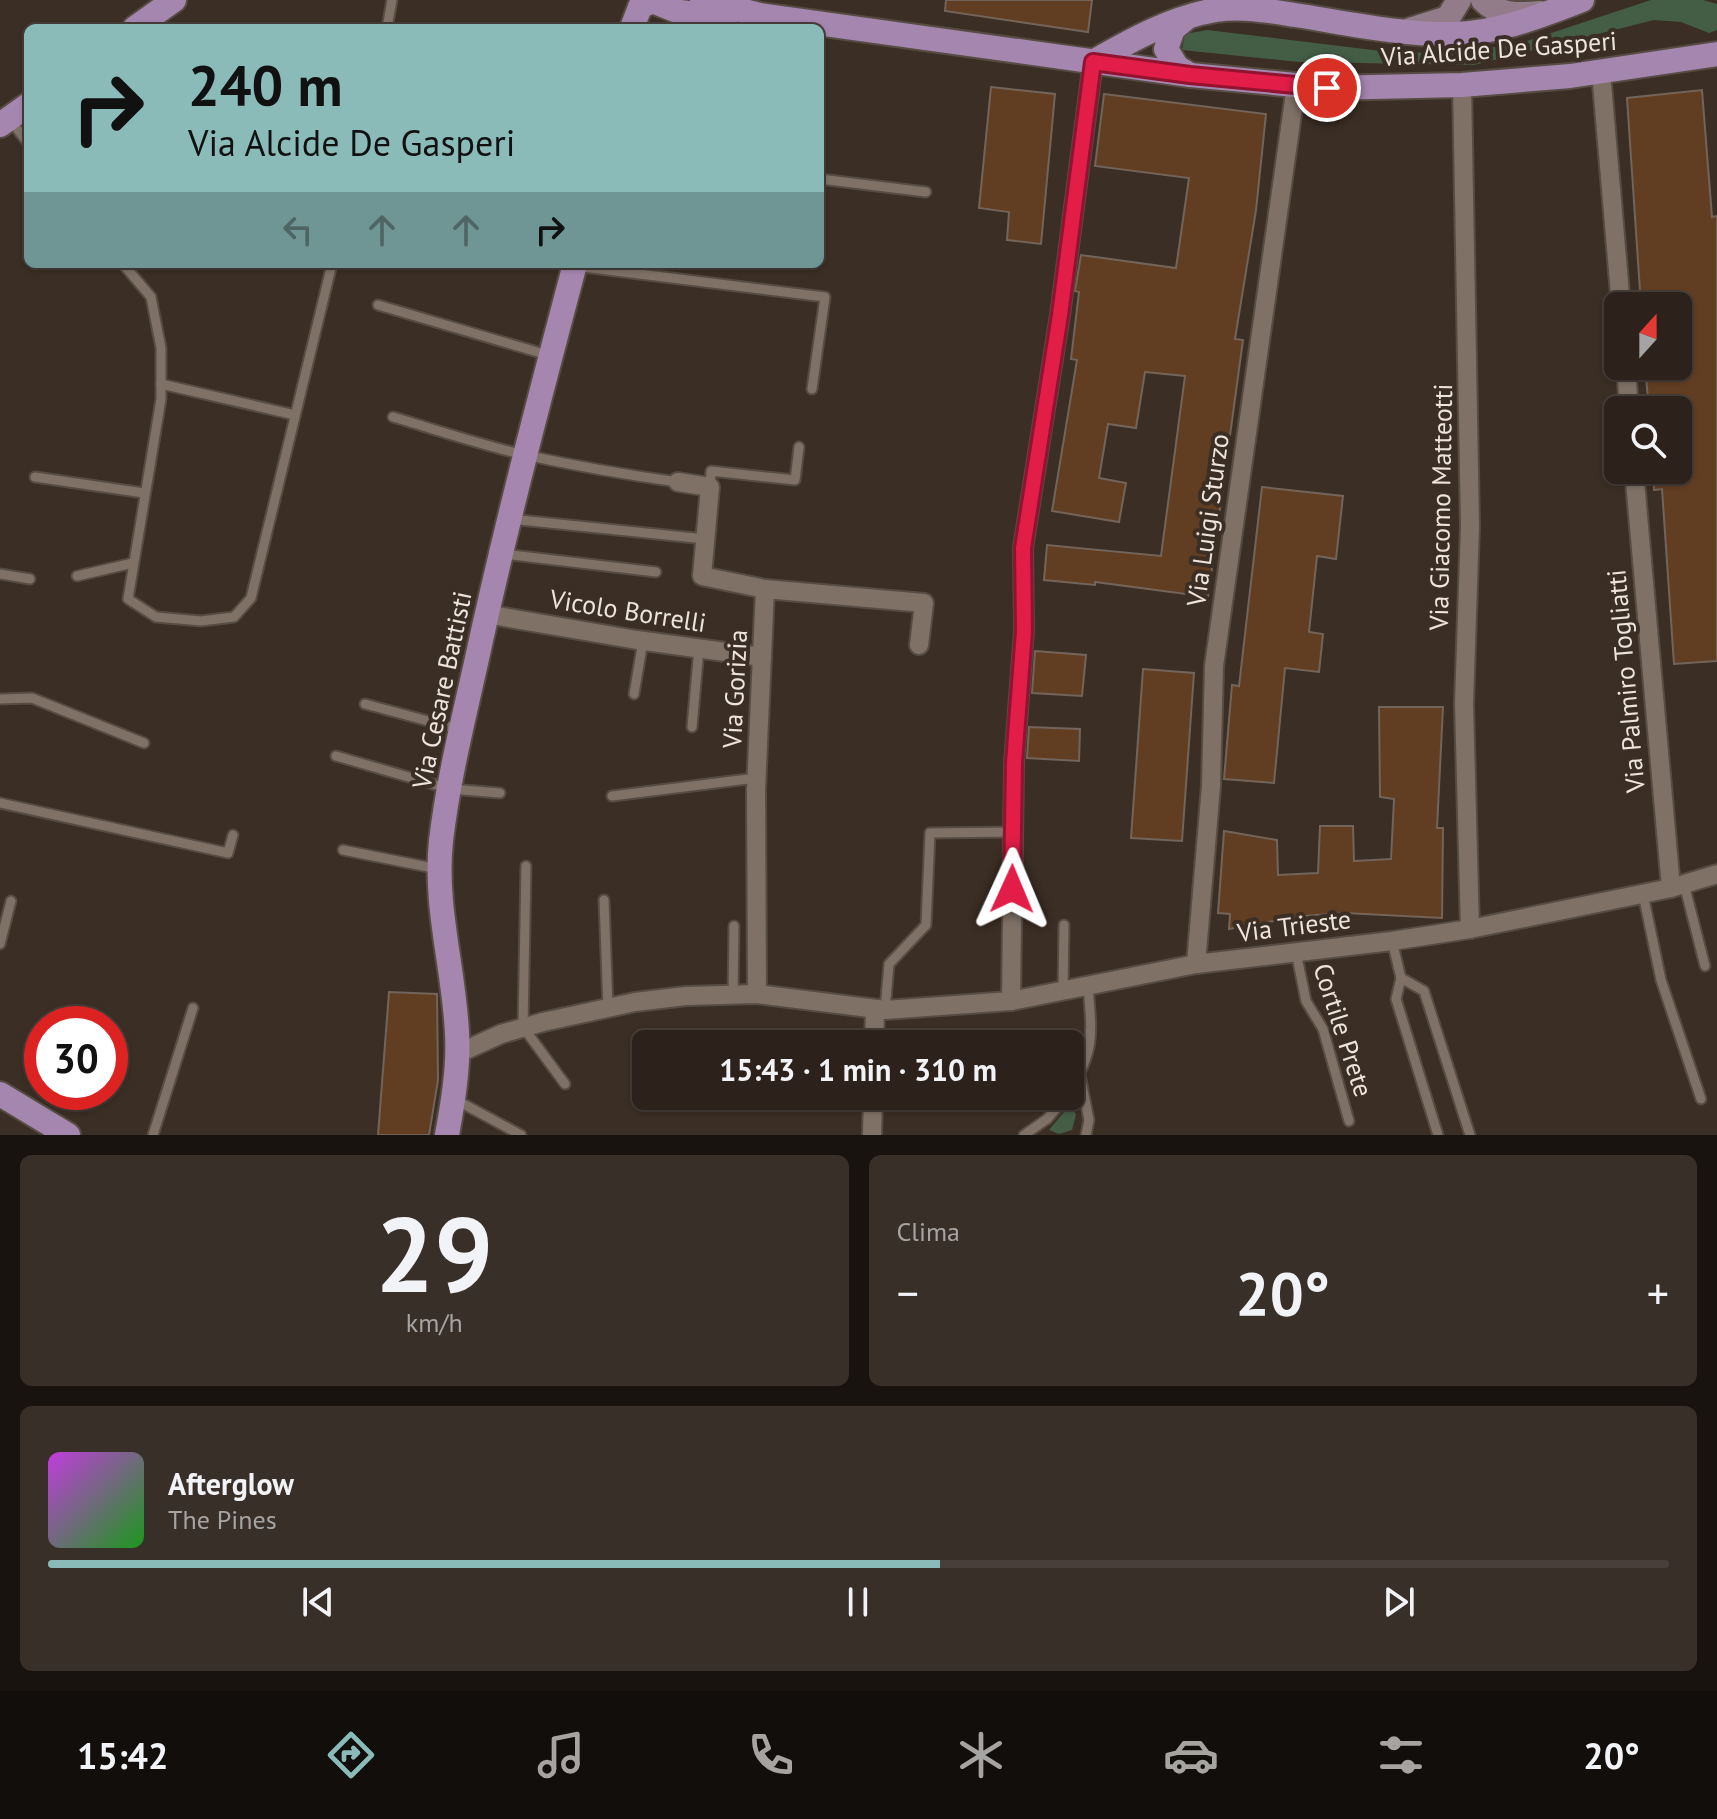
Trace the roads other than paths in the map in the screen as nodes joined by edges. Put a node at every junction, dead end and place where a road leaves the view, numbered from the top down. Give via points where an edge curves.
1 (174, 0) edge
2 (392, 0) edge
3 (651, 0) edge
4 (702, 0) edge
5 (1459, 0) edge
6 (1483, 0) edge
7 (1582, 0) edge
8 (1550, 12) junction
9 (760, 15) junction
10 (1189, 16) junction
11 (141, 24) edge
12 (388, 24) edge
13 (634, 24) edge
14 (824, 24) edge
15 (824, 24) edge
16 (1404, 31) junction
17 (1715, 53) edge
18 (1093, 62) junction
19 (1601, 72) junction
20 (1190, 75) junction
21 (1462, 85) junction
22 (1296, 86) junction
23 (8, 116) edge
24 (24, 138) edge
25 (824, 179) edge
26 (926, 192) dead end
27 (126, 268) edge
28 (331, 268) edge
29 (574, 268) edge
30 (598, 268) edge
31 (1620, 292) edge
32 (378, 305) dead end
33 (551, 356) junction
34 (161, 384) junction
35 (812, 389) dead end
36 (295, 415) junction
37 (393, 417) dead end
38 (799, 447) dead end
39 (524, 454) junction
40 (35, 477) dead end
41 (678, 482) joint
42 (1635, 484) edge
43 (710, 487) junction
44 (144, 493) junction
45 (509, 519) junction
46 (705, 539) junction
47 (500, 554) junction
48 (133, 563) junction
49 (656, 572) dead end
50 (0, 574) edge
51 (77, 576) dead end
52 (30, 579) dead end
53 (765, 589) junction
54 (486, 614) junction
55 (643, 641) junction
56 (919, 645) dead end
57 (699, 648) junction
58 (762, 657) junction
59 (634, 694) dead end
60 (0, 699) edge
61 (365, 704) dead end
62 (692, 727) dead end
63 (461, 730) junction
64 (144, 743) dead end
65 (336, 756) dead end
66 (756, 778) junction
67 (450, 789) junction
68 (500, 793) dead end
69 (612, 796) dead end
70 (0, 803) edge
71 (1013, 832) junction
72 (233, 835) dead end
73 (343, 850) dead end
74 (526, 866) dead end
75 (439, 869) junction
76 (1717, 874) edge
77 (1678, 886) junction
78 (1643, 894) junction
79 (604, 900) dead end
80 (11, 901) dead end
81 (1064, 925) dead end
82 (734, 926) dead end
83 (1470, 929) junction
84 (1392, 941) junction
85 (0, 944) edge
86 (1296, 952) junction
87 (1196, 964) junction
88 (1705, 966) dead end
89 (1401, 978) junction
90 (1088, 987) junction
91 (1063, 991) junction
92 (757, 994) junction
93 (733, 995) junction
94 (1011, 1001) junction
95 (193, 1008) dead end
96 (608, 1008) junction
97 (880, 1009) junction
98 (523, 1027) junction
99 (876, 1030) edge
100 (457, 1054) junction
101 (1084, 1066) edge
102 (565, 1084) dead end
103 (0, 1094) edge
104 (1084, 1095) edge
105 (453, 1099) junction
106 (1701, 1099) dead end
107 (873, 1110) edge
108 (1055, 1110) edge
109 (1349, 1121) dead end
110 (68, 1135) edge
111 (153, 1135) edge
112 (447, 1135) edge
113 (521, 1135) edge
114 (872, 1135) edge
115 (1024, 1135) edge
116 (1089, 1135) edge
117 (1438, 1135) edge
118 (1470, 1135) edge

1 - 11 main road
2 - 12 lane
3 - 9 main road, Via Alcide De Gasperi via 697,16
3 - 13 main road via 640,7
4 - 9 main road, Via Alcide De Gasperi
5 - 16 street via 1448,18
6 - 8 street via 1503,12
7 - 8 main road, Via Alcide De Gasperi
8 - 16 main road, Via Alcide De Gasperi via 1505,28 1453,34
9 - 15 main road, Via Alcide De Gasperi
10 - 16 main road, Via Alcide De Gasperi via 1249,10
10 - 18 main road, Via Alcide De Gasperi
10 - 20 main road via 1173,29 1166,49 1177,67
14 - 18 main road, Via Alcide De Gasperi
17 - 19 main road, Via Alcide De Gasperi
18 - 20 main road, Via Alcide De Gasperi
18 - 71 street via 1023,548
19 - 21 main road, Via Alcide De Gasperi
19 - 31 street
20 - 22 main road, Via Alcide De Gasperi
21 - 22 main road, Via Alcide De Gasperi
21 - 83 street, Via Giacomo Matteotti via 1470,478 1464,704
22 - 87 street, Via Luigi Sturzo via 1214,666 1211,786
23 - 24 lane
25 - 26 lane
27 - 34 lane via 151,297 161,348
28 - 36 lane
29 - 33 main road, Via Cesare Battisti
30 - 35 lane via 825,297
32 - 33 lane
33 - 39 main road, Via Cesare Battisti
34 - 36 lane
34 - 44 lane
36 - 48 lane via 251,598 234,617 156,617 128,599
37 - 39 lane
38 - 43 lane via 795,480 711,471
39 - 41 lane
39 - 45 main road, Via Cesare Battisti
40 - 44 lane
41 - 43 street
42 - 77 street, Via Palmiro Togliatti
43 - 46 street
44 - 48 lane
45 - 46 lane
45 - 47 main road, Via Cesare Battisti
46 - 53 street via 702,576
47 - 49 lane
47 - 54 main road, Via Cesare Battisti
48 - 51 lane
50 - 52 lane
53 - 56 street via 924,603
53 - 58 street, Via Gorizia
54 - 55 street, Vicolo Borrelli
54 - 63 main road, Via Cesare Battisti
55 - 57 street, Vicolo Borrelli
55 - 59 lane
57 - 58 street, Vicolo Borrelli
57 - 62 lane
58 - 66 street, Via Gorizia
60 - 64 lane via 32,698
61 - 63 lane
63 - 67 main road, Via Cesare Battisti
65 - 67 lane
66 - 69 lane
66 - 92 street, Via Gorizia
67 - 68 lane
67 - 75 main road, Via Cesare Battisti
70 - 72 lane via 228,853
71 - 94 street
71 - 97 lane via 930,833 926,925 889,964
73 - 75 lane
74 - 98 lane
75 - 100 main road, Via Cesare Battisti
76 - 77 street, Via Trieste
77 - 78 street, Via Trieste
77 - 88 lane
78 - 83 street, Via Trieste
78 - 106 lane via 1661,980
79 - 96 lane
80 - 85 lane
81 - 91 lane
82 - 93 lane
83 - 84 street, Via Trieste
84 - 86 street, Via Trieste
84 - 89 lane
86 - 87 street, Via Trieste
86 - 109 lane, Cortile Prete via 1306,1001 1323,1029
87 - 90 street, Via Trieste
89 - 117 lane via 1396,999
89 - 118 lane via 1424,991
90 - 91 street, Via Trieste
90 - 101 lane via 1092,1032
91 - 94 street, Via Trieste
92 - 93 street, Via Trieste
92 - 97 street, Via Trieste
93 - 96 street, Via Trieste
94 - 97 street, Via Trieste
95 - 111 lane
96 - 98 street, Via Trieste
97 - 99 street
98 - 100 street, Via Trieste
98 - 102 lane
100 - 105 main road, Via Cesare Battisti
103 - 110 main road
104 - 116 lane
105 - 112 main road, Via Cesare Battisti
105 - 113 lane
107 - 114 street
108 - 115 lane

